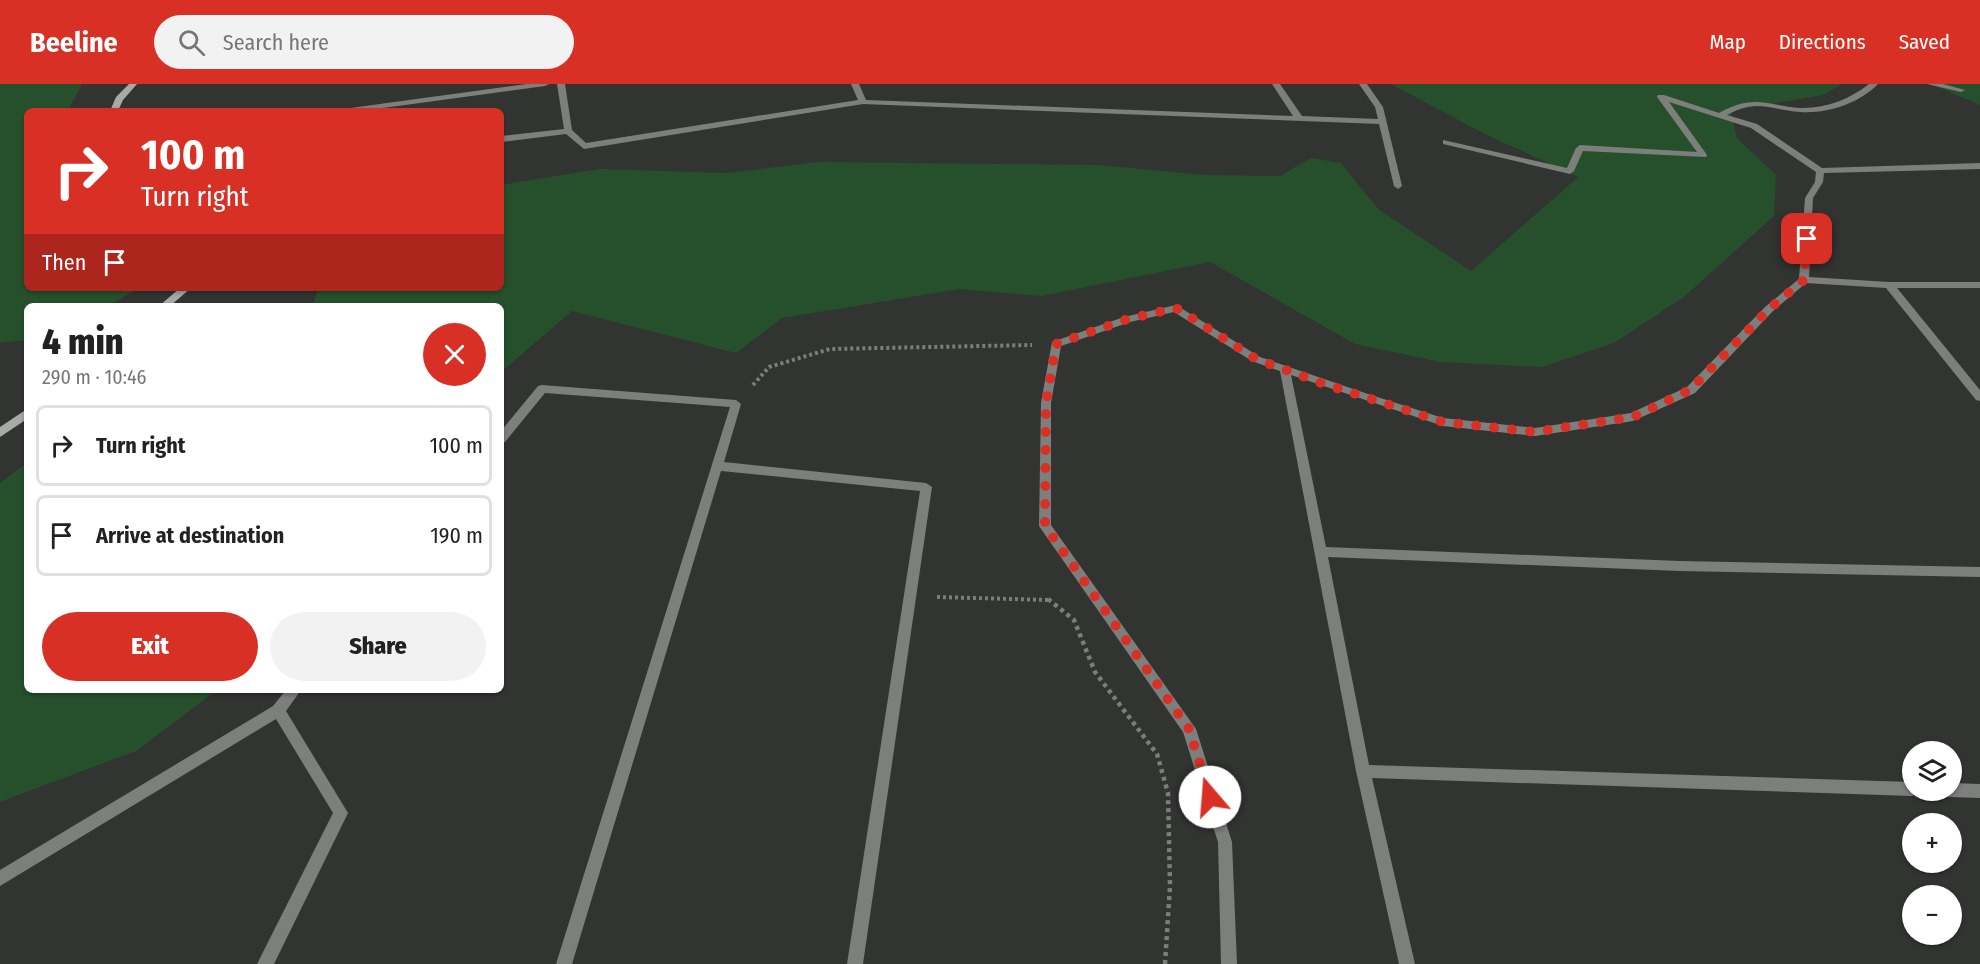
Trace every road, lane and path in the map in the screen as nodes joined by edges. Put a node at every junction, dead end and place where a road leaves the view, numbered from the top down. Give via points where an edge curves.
1 (133, 84) edge
2 (545, 84) edge
3 (561, 84) edge
4 (855, 84) edge
5 (1276, 84) edge
6 (1363, 84) edge
7 (1874, 84) edge
8 (1931, 84) edge
9 (1961, 90) dead end
10 (863, 102) junction
11 (115, 108) edge
12 (365, 108) edge
13 (1719, 116) junction
14 (1300, 120) junction
15 (1383, 122) junction
16 (568, 131) junction
17 (504, 139) edge
18 (1446, 142) dead end
19 (1980, 166) edge
20 (1820, 171) junction
21 (1398, 186) dead end
22 (1804, 280) junction
23 (1889, 285) junction
24 (1980, 285) edge
25 (182, 291) edge
26 (168, 303) edge
27 (1056, 344) junction
28 (1285, 370) junction
29 (1980, 397) edge
30 (736, 404) junction
31 (24, 415) edge
32 (0, 433) edge
33 (504, 435) edge
34 (717, 466) junction
35 (1322, 552) junction
36 (1980, 572) edge
37 (909, 597) junction
38 (292, 693) edge
39 (278, 710) junction
40 (1363, 771) junction
41 (1902, 789) edge
42 (1962, 791) edge
43 (1980, 792) edge
44 (0, 879) edge
45 (265, 964) edge
46 (564, 964) edge
47 (855, 964) edge
48 (1165, 964) edge
49 (1229, 964) edge
50 (1407, 964) edge

1 - 11 street
2 - 12 street
3 - 16 street
4 - 10 street
5 - 14 street
6 - 15 street via 1379,107
7 - 13 street via 1864,93 1826,107 1803,111 1763,103 1742,105
8 - 9 street
10 - 14 street
10 - 16 street via 584,146
13 - 18 street via 1661,97 1703,155 1580,148 1569,171
13 - 20 street via 1754,126
14 - 15 street
15 - 21 street
16 - 17 street
19 - 20 street
20 - 22 street via 1819,182 1809,198
22 - 23 street
22 - 28 street via 1769,309 1690,390 1633,417 1535,432 1443,422
23 - 24 street
23 - 29 street
25 - 26 street
27 - 28 street via 1128,319 1176,308 1256,359
27 - 30 path via 830,349 769,367
27 - 49 street via 1046,403 1045,526 1189,729 1225,842
28 - 35 street
30 - 33 street via 542,390
30 - 34 street
31 - 32 street
34 - 37 street via 926,487
34 - 46 street
35 - 36 street via 1680,566
35 - 40 street
37 - 47 street
37 - 48 path via 1047,598 1074,620 1095,672 1157,754 1168,793 1170,886
38 - 39 street
39 - 44 street
39 - 45 street via 340,813
40 - 41 street
40 - 50 street
42 - 43 street

